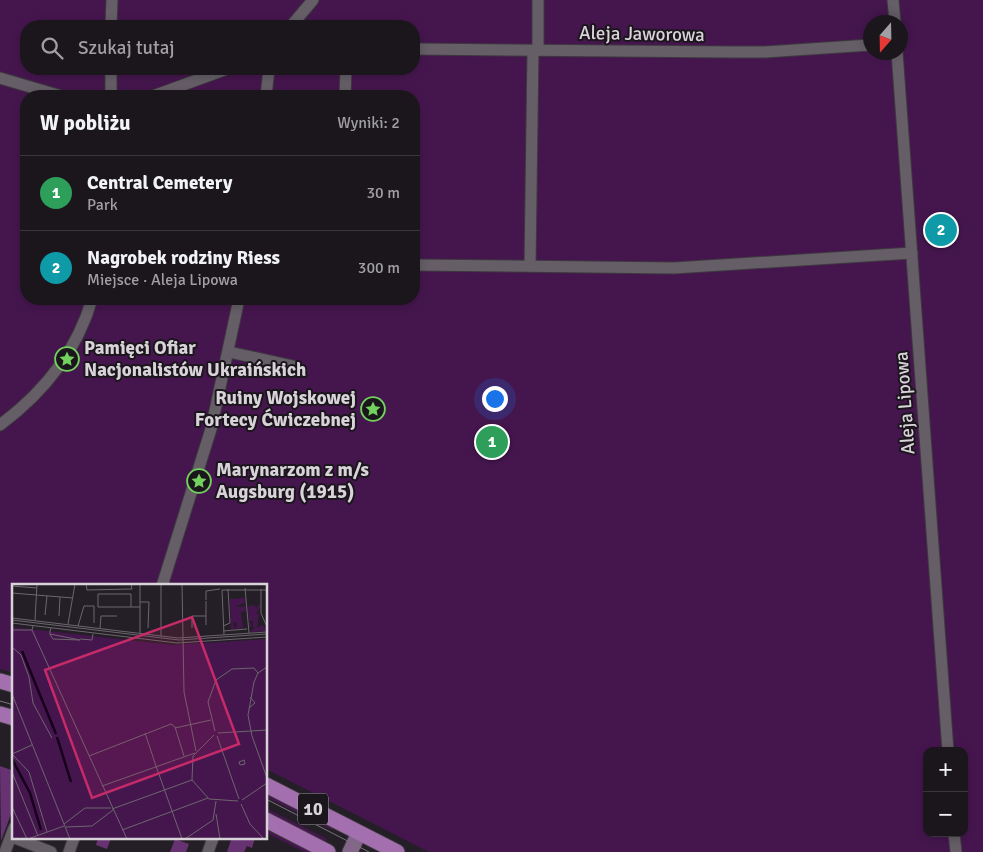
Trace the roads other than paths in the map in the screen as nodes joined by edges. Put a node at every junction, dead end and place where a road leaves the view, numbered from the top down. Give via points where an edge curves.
1 (112, 0) edge
2 (313, 0) edge
3 (538, 0) edge
4 (893, 0) edge
5 (894, 15) edge
6 (112, 20) edge
7 (296, 20) edge
8 (863, 45) edge
9 (420, 49) edge
10 (535, 50) junction
11 (898, 60) edge
12 (111, 75) edge
13 (211, 75) edge
14 (268, 75) edge
15 (346, 75) edge
16 (0, 78) edge
17 (41, 90) edge
18 (111, 90) edge
19 (169, 90) edge
20 (267, 90) edge
21 (345, 90) edge
22 (912, 252) junction
23 (420, 265) edge
24 (530, 266) junction
25 (90, 305) edge
26 (238, 305) edge
27 (229, 352) junction
28 (293, 366) dead end
29 (0, 425) edge
30 (163, 584) edge
31 (948, 747) edge
32 (268, 786) edge
33 (268, 821) edge
34 (359, 833) junction
35 (12, 837) edge
36 (954, 837) edge
37 (24, 840) edge
38 (73, 840) edge
39 (213, 840) edge
40 (5, 852) edge
41 (51, 852) edge
42 (69, 852) edge
43 (208, 852) edge
44 (328, 852) edge
45 (350, 852) edge
46 (396, 852) edge
47 (956, 852) edge

1 - 6 street
2 - 7 street
3 - 10 street
4 - 5 street
8 - 10 street, Aleja Jaworowa via 765,52
9 - 10 street, Aleja Jaworowa
10 - 24 street
11 - 22 street, Aleja Lipowa
12 - 18 street
13 - 19 street
14 - 20 street
15 - 21 street
16 - 17 street
22 - 24 street via 674,268
22 - 31 street, Aleja Lipowa
23 - 24 street
25 - 29 street via 78,335 53,374 24,406
26 - 27 street
27 - 28 street
27 - 30 street via 211,429
32 - 34 main road, 10
33 - 44 main road, 10
34 - 45 street
34 - 46 main road, 10
35 - 40 street
36 - 47 street
37 - 41 street
38 - 42 street
39 - 43 street

